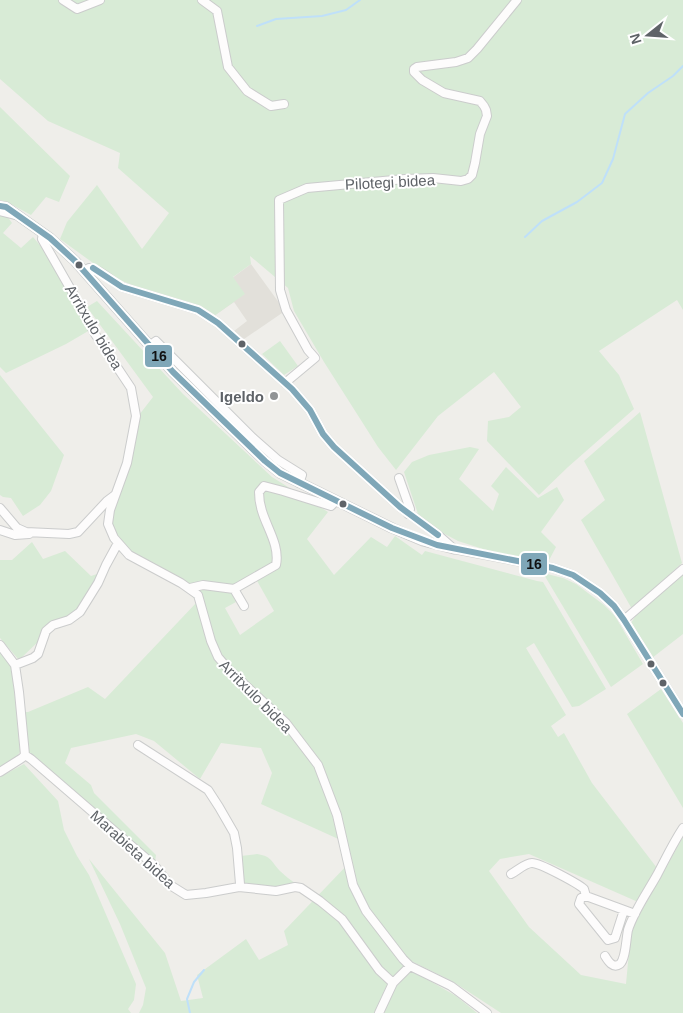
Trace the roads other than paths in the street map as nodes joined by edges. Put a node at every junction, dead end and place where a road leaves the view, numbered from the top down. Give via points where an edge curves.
1 (63, 0) edge
2 (100, 0) edge
3 (202, 0) edge
4 (517, 0) edge
5 (284, 104) dead end
6 (0, 206) edge
7 (0, 212) edge
8 (16, 215) junction
9 (43, 233) junction
10 (85, 272) junction
11 (286, 383) junction
12 (399, 478) dead end
13 (115, 495) junction
14 (336, 501) junction
15 (0, 508) edge
16 (408, 514) junction
17 (420, 522) junction
18 (0, 530) edge
19 (34, 533) junction
20 (410, 536) junction
21 (118, 543) junction
22 (454, 548) junction
23 (683, 569) edge
24 (190, 588) junction
25 (234, 589) junction
26 (244, 606) dead end
27 (624, 620) junction
28 (0, 645) edge
29 (15, 665) junction
30 (683, 714) edge
31 (138, 745) dead end
32 (25, 755) junction
33 (0, 772) edge
34 (683, 828) edge
35 (511, 874) dead end
36 (239, 886) junction
37 (586, 896) junction
38 (624, 910) junction
39 (635, 914) junction
40 (605, 956) dead end
41 (410, 966) junction
42 (393, 983) junction
43 (379, 1013) edge
44 (487, 1013) edge

1 - 2 street via 77,9
3 - 5 street via 217,11 228,67 247,92 271,106
4 - 11 street, Pilotegi bidea via 468,58 414,69 418,76 444,94 480,101 486,110 476,163 468,179 405,179 307,188 279,200 280,290 286,310 315,358
6 - 8 street
7 - 8 street
8 - 9 street
9 - 10 street
9 - 13 street, Arritxulo bidea via 42,239 95,334 131,388 136,416 127,463
10 - 11 street via 88,268 96,269 122,287 198,310 218,323
10 - 14 street via 172,372 265,461 280,473
11 - 16 street via 310,410 329,443
12 - 16 street via 410,509
13 - 19 street via 78,532
13 - 21 street, Arritxulo bidea via 108,524
14 - 20 street
14 - 25 street via 332,506 264,486 259,492 259,500 277,551 276,564
15 - 19 street via 17,528
16 - 17 street
17 - 20 street
17 - 22 street
18 - 19 street via 15,535
20 - 22 street
21 - 24 street, Arritxulo bidea via 129,555
21 - 29 street via 80,612 53,625 46,632 38,654
22 - 27 street via 573,575 600,593
23 - 27 street
24 - 25 street via 203,585
24 - 41 street, Arritxulo bidea via 198,595 218,657 286,723 318,765 337,815 353,885 366,910
25 - 26 street
27 - 30 street
28 - 29 street
29 - 32 street
31 - 36 street via 208,790 234,833
32 - 33 street
32 - 36 street, Marabieta bidea via 155,866 170,885 186,895
34 - 39 street
35 - 37 street via 533,863 571,880 584,889
36 - 42 street, Marabieta bidea via 276,891 301,888 342,919 379,970
37 - 38 street
37 - 38 street via 579,904 608,940 615,938
38 - 39 street
39 - 40 street via 621,963 613,965
41 - 42 street
41 - 44 street, Arritxulo bidea via 451,986
42 - 43 street

